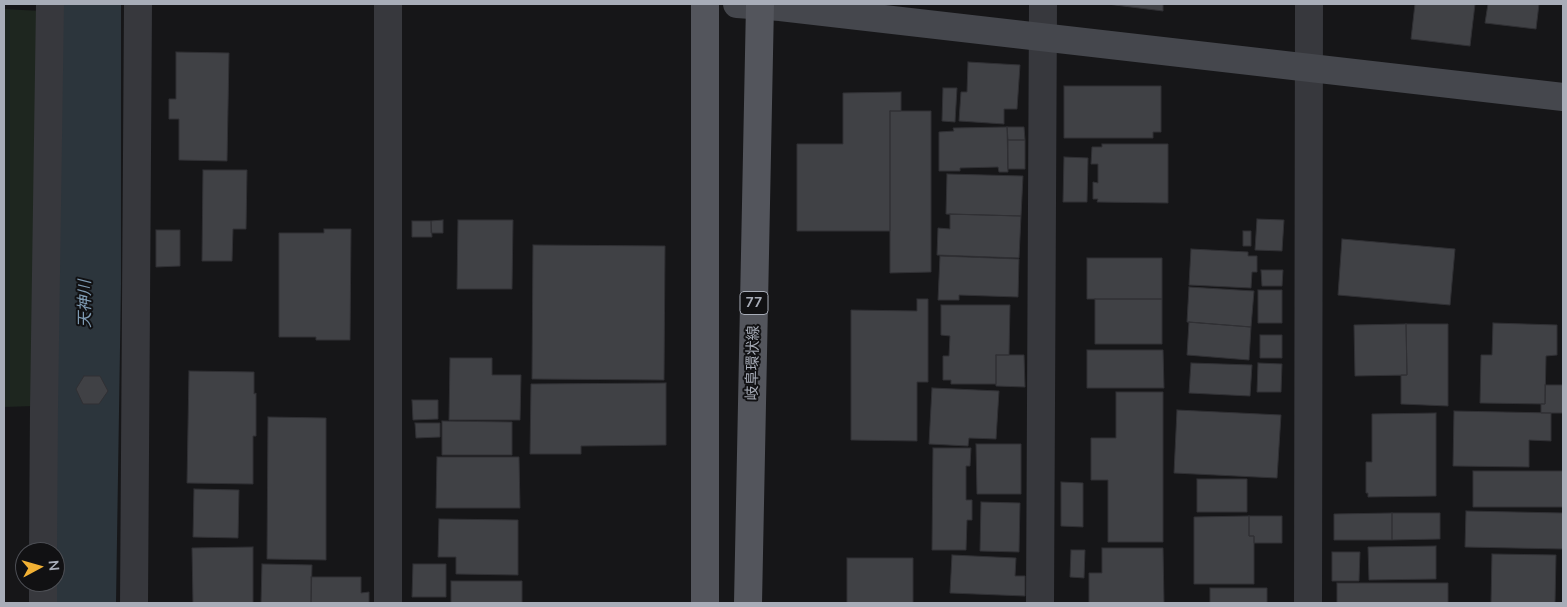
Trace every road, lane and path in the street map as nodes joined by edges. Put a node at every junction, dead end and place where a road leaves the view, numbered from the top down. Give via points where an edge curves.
1 (50, 4) edge
2 (138, 4) edge
3 (388, 4) edge
4 (705, 4) edge
5 (752, 4) edge
6 (1043, 4) edge
7 (1309, 4) edge
8 (1044, 37) junction
9 (1310, 68) junction
10 (1563, 97) edge
11 (43, 542) edge
12 (134, 603) edge
13 (388, 603) edge
14 (705, 603) edge
15 (748, 603) edge
16 (1040, 603) edge
17 (1308, 603) edge

1 - 11 street
2 - 12 street
3 - 13 street
4 - 14 main road
5 - 8 street
5 - 15 main road, 岐阜環状線 / 77
6 - 8 street
7 - 9 street
8 - 9 street
8 - 16 street
9 - 10 street
9 - 17 street

